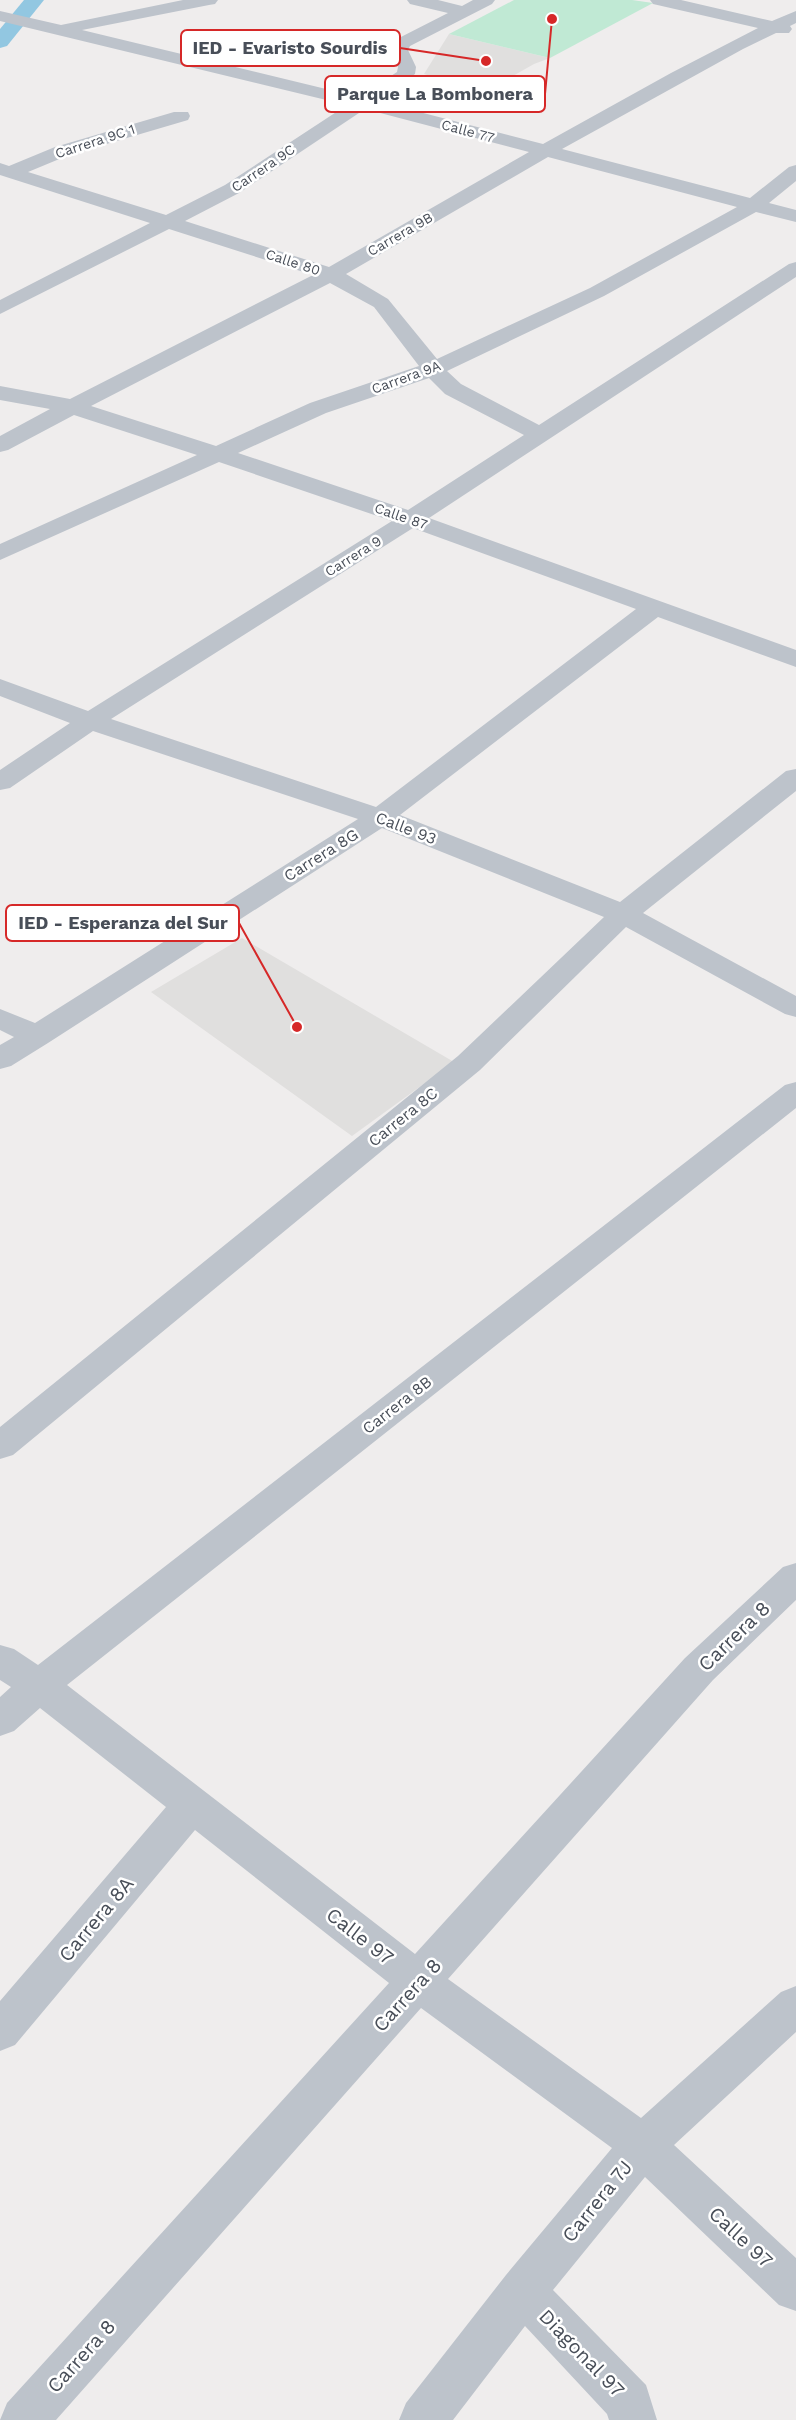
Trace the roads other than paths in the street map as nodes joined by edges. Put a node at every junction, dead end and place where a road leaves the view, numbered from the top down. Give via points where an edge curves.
1 (209, 0) edge
2 (416, 0) edge
3 (486, 0) edge
4 (659, 0) edge
5 (463, 11) junction
6 (796, 16) edge
7 (9, 18) edge
8 (774, 26) junction
9 (57, 30) junction
10 (796, 32) edge
11 (362, 103) junction
12 (181, 116) dead end
13 (544, 151) junction
14 (5, 170) edge
15 (796, 171) edge
16 (754, 205) junction
17 (796, 216) edge
18 (171, 222) junction
19 (796, 268) edge
20 (330, 274) junction
21 (0, 308) edge
22 (433, 369) junction
23 (0, 393) edge
24 (70, 406) junction
25 (540, 435) junction
26 (0, 446) edge
27 (215, 453) junction
28 (411, 519) junction
29 (0, 553) edge
30 (655, 607) junction
31 (796, 659) edge
32 (0, 687) edge
33 (90, 721) junction
34 (796, 777) edge
35 (0, 782) edge
36 (380, 817) junction
37 (623, 914) junction
38 (796, 1008) edge
39 (0, 1018) edge
40 (37, 1036) junction
41 (0, 1059) edge
42 (796, 1092) edge
43 (0, 1446) edge
44 (796, 1577) edge
45 (0, 1660) edge
46 (39, 1686) junction
47 (0, 1720) edge
48 (192, 1805) junction
49 (419, 1982) junction
50 (796, 2005) edge
51 (0, 2032) edge
52 (643, 2145) junction
53 (796, 2289) edge
54 (523, 2291) junction
55 (24, 2420) edge
56 (423, 2420) edge
57 (633, 2420) edge

1 - 9 street
2 - 5 street
3 - 5 street, Carrera 9C
4 - 8 street
5 - 11 street, Carrera 9C via 404,43 399,50 406,74
6 - 8 street, Carrera 9B
7 - 9 street, Calle 77
8 - 10 street
8 - 13 street, Carrera 9B
9 - 11 street, Calle 77
11 - 13 street, Calle 77
11 - 18 street, Carrera 9C via 232,189
12 - 14 street, Carrera 9C 1
13 - 16 street, Calle 77
13 - 20 street, Carrera 9B
14 - 18 street, Calle 80
15 - 16 street, Carrera 9A
16 - 17 street, Calle 77
16 - 22 street, Carrera 9A via 597,292
18 - 20 street, Calle 80
18 - 21 street, Carrera 9C
19 - 25 street, Carrera 9
20 - 22 street, Calle 80 via 381,303
20 - 24 street, Carrera 9B
22 - 25 street, Calle 80 via 453,389
22 - 27 street, Carrera 9A via 318,408
23 - 24 street, Calle 87
24 - 26 street, Carrera 9B
24 - 27 street, Calle 87
25 - 28 street, Carrera 9
27 - 28 street, Calle 87
27 - 29 street, Carrera 9A
28 - 30 street, Calle 87
28 - 33 street, Carrera 9
30 - 31 street, Calle 87
30 - 36 street, Carrera 8G
32 - 33 street, Calle 93
33 - 35 street, Carrera 9
33 - 36 street, Calle 93
34 - 37 street, Carrera 8C
36 - 37 street, Calle 93
36 - 40 street, Carrera 8G
37 - 38 street, Calle 93
37 - 43 street, Carrera 8C via 469,1063
39 - 40 street
40 - 41 street, Carrera 8G
42 - 46 street, Carrera 8B
44 - 49 street, Carrera 8 via 699,1669
45 - 46 street, Calle 97
46 - 47 street, Carrera 8B
46 - 48 street, Calle 97
48 - 49 street, Calle 97
48 - 51 street, Carrera 8A
49 - 52 street, Calle 97
49 - 55 street, Carrera 8
50 - 52 street, Carrera 7J
52 - 53 street, Calle 97
52 - 54 street, Carrera 7J
54 - 56 street, Carrera 7J
54 - 57 street, Diagonal 97 via 629,2402

